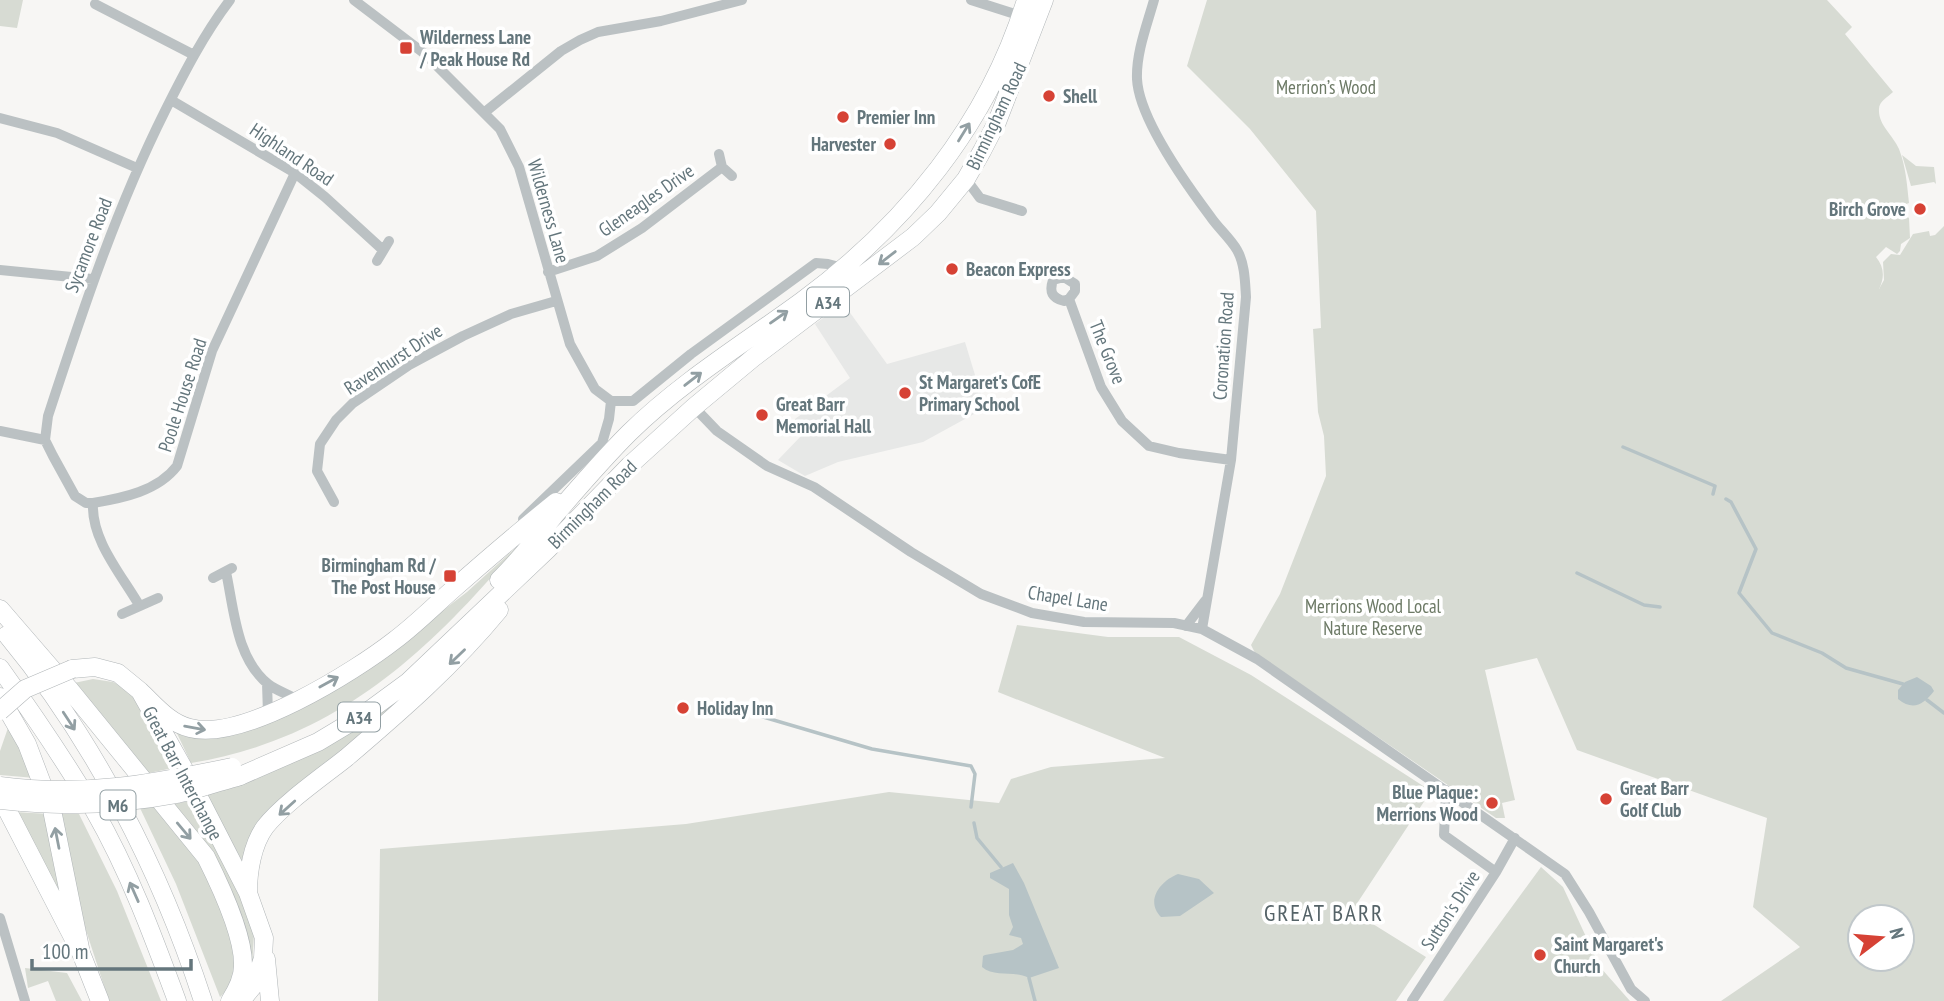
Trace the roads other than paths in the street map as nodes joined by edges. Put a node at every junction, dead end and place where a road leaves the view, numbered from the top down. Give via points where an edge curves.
1 (230, 0) edge
2 (354, 0) edge
3 (743, 0) edge
4 (971, 0) edge
5 (1044, 0) edge
6 (1154, 0) edge
7 (95, 4) dead end
8 (1023, 8) edge
9 (194, 55) junction
10 (171, 100) junction
11 (485, 112) junction
12 (0, 118) edge
13 (719, 154) dead end
14 (137, 167) junction
15 (722, 167) junction
16 (295, 173) junction
17 (732, 176) dead end
18 (960, 186) junction
19 (908, 208) junction
20 (1023, 211) dead end
21 (888, 227) junction
22 (377, 261) dead end
23 (843, 268) junction
24 (0, 270) edge
25 (548, 272) junction
26 (92, 279) junction
27 (1069, 299) dead end
28 (556, 300) junction
29 (611, 401) junction
30 (694, 407) junction
31 (0, 431) edge
32 (45, 440) junction
33 (1231, 460) junction
34 (590, 475) junction
35 (334, 502) dead end
36 (93, 503) junction
37 (507, 541) junction
38 (542, 541) junction
39 (213, 578) dead end
40 (158, 598) dead end
41 (1205, 601) junction
42 (139, 605) junction
43 (0, 609) edge
44 (122, 614) dead end
45 (1186, 626) junction
46 (0, 627) edge
47 (1202, 629) junction
48 (0, 668) edge
49 (267, 683) junction
50 (140, 691) junction
51 (0, 697) edge
52 (298, 699) junction
53 (0, 711) edge
54 (268, 714) junction
55 (240, 771) junction
56 (0, 786) edge
57 (1446, 790) junction
58 (0, 798) edge
59 (0, 830) edge
60 (1515, 838) junction
61 (31, 857) junction
62 (1496, 872) junction
63 (247, 893) junction
64 (0, 918) edge
65 (264, 938) junction
66 (81, 953) junction
67 (25, 1001) edge
68 (100, 1001) edge
69 (177, 1001) edge
70 (202, 1001) edge
71 (230, 1001) edge
72 (242, 1001) edge
73 (270, 1001) edge
74 (1412, 1001) edge
75 (1645, 1001) edge

1 - 9 street, Sycamore Road
2 - 11 street, Wilderness Lane via 425,54
3 - 11 street via 580,40
4 - 8 street
5 - 18 highway, Birmingham Road / A34 via 997,122
6 - 33 street, Coronation Road via 1138,62 1142,106 1157,137 1238,251 1245,272
7 - 9 street
19 -> 8 highway, Birmingham Road / A34 via 978,110 1011,44
9 - 10 street, Sycamore Road
10 - 14 street, Sycamore Road
10 - 16 street, Highland Road
11 - 25 street, Wilderness Lane via 500,129 519,167
12 - 14 street via 57,133
13 - 15 street, Gleneagles Drive
14 - 26 street, Sycamore Road
15 - 17 street, Gleneagles Drive
15 - 25 street, Gleneagles Drive via 597,256
16 - 22 street, Highland Road via 386,246
16 - 36 street, Poole House Road via 212,351 177,466 156,486
18 - 19 highway via 953,169
18 - 20 street via 980,198
18 - 21 highway via 905,229
18 -> 30 highway, Birmingham Road / A34 via 913,237
19 - 21 highway, Birmingham Road / A34
21 - 23 highway, Birmingham Road / A34
23 - 29 street via 816,263 633,401
34 -> 23 highway, Birmingham Road / A34 via 687,383
24 - 26 street
25 - 28 street, Wilderness Lane
26 - 32 street, Sycamore Road via 48,416
27 - 33 street, The Grove via 1101,387 1122,421 1149,446
28 - 29 street, Wilderness Lane via 580,363 595,389
28 - 35 street, Ravenhurst Drive via 463,336 353,403 320,444 317,471
29 - 37 street, Birmingham Road via 601,443 527,515
30 - 38 highway, Birmingham Road / A34
30 - 45 street, Chapel Lane via 717,431 767,466 814,487 981,594 1032,613 1084,622
31 - 32 street
32 - 36 street via 75,496
33 - 41 street, Coronation Road
34 - 37 highway
34 - 38 highway, Birmingham Road / A34 via 552,519
36 - 42 street via 96,531
37 - 38 highway
52 -> 37 highway via 395,640
38 - 55 highway, Birmingham Road / A34 via 371,698 324,730
38 -> 63 highway via 472,643 404,709 265,827 255,849
39 - 49 street via 229,570 245,653
40 - 42 street
41 - 45 street, Coronation Road
41 - 47 street, Coronation Road
42 - 44 street
43 -> 71 highway, M6 via 206,857 242,952 242,974
45 - 47 street, Chapel Lane
46 -> 70 highway, M6 via 40,675 132,828 168,906
47 - 57 street, Chapel Lane via 1257,659
69 -> 48 highway, M6 via 143,912 95,812
49 - 52 street
49 - 54 street
50 - 53 highway, Great Barr Interchange, bridge via 118,673 95,667 72,669 25,690
50 -> 54 highway via 163,713 192,729 215,730
50 - 63 highway, Great Barr Interchange
66 -> 51 highway via 52,810 27,744
52 - 54 highway
55 - 56 highway, Birmingham Road / A34, bridge via 76,791
55 - 58 highway, Birmingham Road / A34, bridge via 179,793 132,801 29,804
57 - 60 street, Chapel Lane
57 - 62 street via 1444,835
58 - 61 highway
59 - 61 highway
60 - 62 street, Sutton's Drive
60 - 75 street, Chapel Lane via 1565,874 1631,989
61 - 66 highway
62 - 74 street, Sutton's Drive
63 - 65 highway, Great Barr Interchange
64 - 67 street
65 - 72 highway, Great Barr Interchange via 259,972
65 - 73 highway
66 - 68 highway

